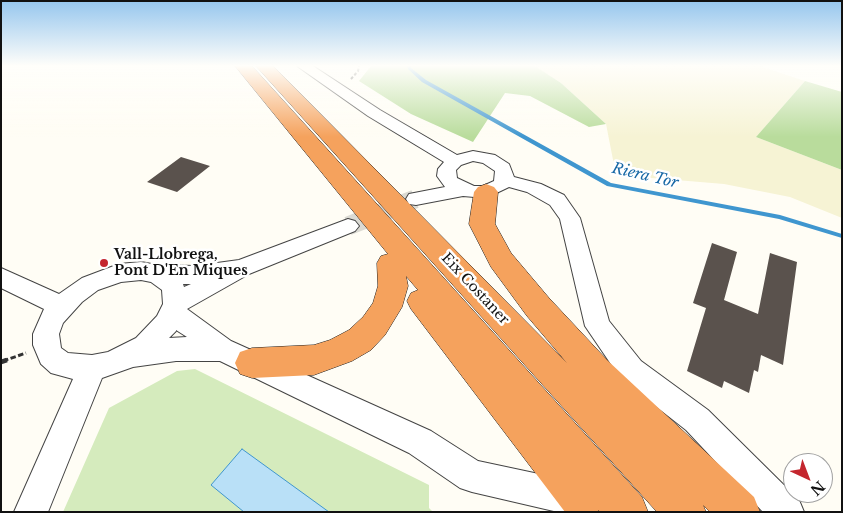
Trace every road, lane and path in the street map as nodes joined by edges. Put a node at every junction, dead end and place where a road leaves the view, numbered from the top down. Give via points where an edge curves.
1 (264, 90) edge
2 (287, 90) edge
3 (340, 90) edge
4 (274, 101) junction
5 (451, 168) junction
6 (485, 187) junction
7 (348, 226) tunnel mouth
8 (391, 263) junction
9 (241, 268) junction
10 (157, 274) junction
11 (1, 277) edge
12 (61, 306) junction
13 (174, 309) junction
14 (222, 349) junction
15 (129, 356) junction
16 (252, 363) junction
17 (92, 367) junction
18 (587, 506) edge
19 (31, 512) edge
20 (627, 512) edge
21 (685, 512) edge
22 (739, 512) edge
23 (787, 512) edge

1 - 4 highway
2 - 21 highway, Eix Costaner
3 - 5 street
4 - 8 highway via 315,166
4 - 20 highway
5 - 6 street via 450,182
5 - 6 street via 473,156 489,159 505,173
5 - 6 street via 416,198
6 - 22 highway via 482,224 501,260 595,372
6 - 23 street via 534,188 558,200 570,218 598,326 631,370 697,420
7 - 9 street
8 - 16 highway via 393,286 387,307 360,340 340,352 314,360
8 - 18 highway
9 - 10 street via 195,274
9 - 13 street
10 - 12 street via 141,271 105,277 73,295
10 - 13 street via 171,284 175,293
11 - 12 street
12 - 17 street via 46,334 48,351 61,364
13 - 14 street
13 - 15 street via 156,336
14 - 15 street via 176,349
14 - 16 street
15 - 17 street
16 - 18 street via 420,442 472,476
17 - 19 street

